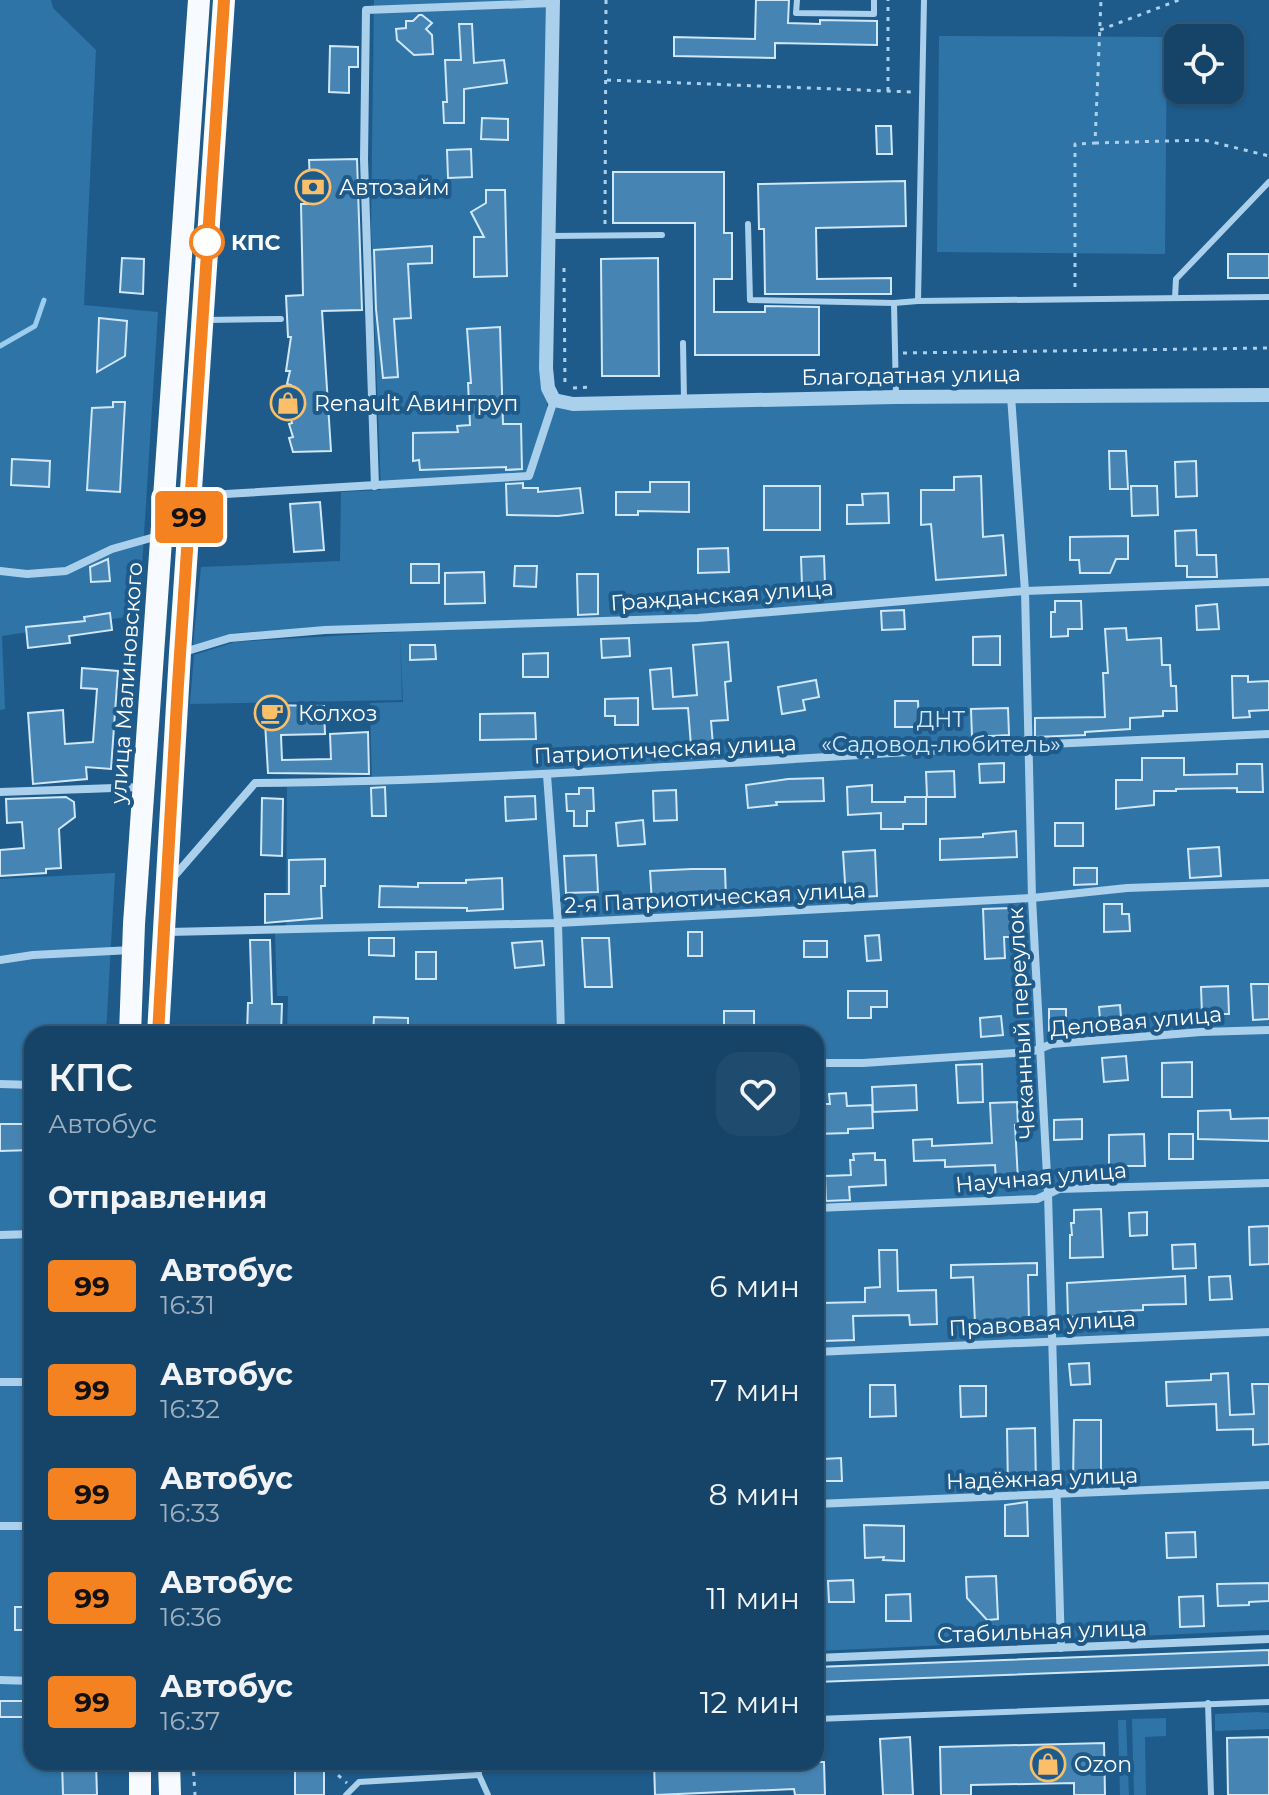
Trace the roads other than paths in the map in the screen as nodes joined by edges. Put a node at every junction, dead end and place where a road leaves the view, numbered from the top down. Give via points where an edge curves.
1 (199, 0) edge
2 (224, 0) edge
3 (797, 0) edge
4 (874, 0) edge
5 (924, 0) edge
6 (553, 1) edge
7 (1269, 182) edge
8 (748, 224) dead end
9 (662, 235) dead end
10 (548, 236) junction
11 (1269, 297) edge
12 (1175, 298) junction
13 (918, 301) junction
14 (894, 303) junction
15 (281, 319) dead end
16 (202, 320) junction
17 (683, 343) dead end
18 (1269, 395) edge
19 (1011, 396) junction
20 (896, 397) junction
21 (554, 400) junction
22 (684, 401) junction
23 (375, 486) junction
24 (190, 496) junction
25 (163, 535) junction
26 (0, 571) edge
27 (1269, 582) edge
28 (1025, 591) junction
29 (180, 653) junction
30 (1269, 734) edge
31 (1027, 745) junction
32 (547, 775) junction
33 (144, 787) junction
34 (0, 792) edge
35 (1269, 883) edge
36 (166, 887) junction
37 (1032, 898) junction
38 (558, 923) junction
39 (163, 932) junction
40 (133, 950) junction
41 (0, 960) edge
42 (130, 1026) edge
43 (158, 1026) edge
44 (561, 1026) edge
45 (1269, 1030) edge
46 (1041, 1048) junction
47 (824, 1063) edge
48 (0, 1084) edge
49 (24, 1085) edge
50 (1269, 1183) edge
51 (1048, 1194) junction
52 (824, 1208) edge
53 (24, 1234) edge
54 (0, 1235) edge
55 (1269, 1332) edge
56 (1053, 1340) junction
57 (824, 1352) edge
58 (0, 1382) edge
59 (24, 1382) edge
60 (1269, 1485) edge
61 (1055, 1496) junction
62 (824, 1504) edge
63 (0, 1526) edge
64 (24, 1526) edge
65 (1269, 1639) edge
66 (1061, 1648) junction
67 (824, 1658) edge
68 (0, 1680) edge
69 (24, 1681) edge
70 (1269, 1702) edge
71 (1208, 1703) junction
72 (824, 1719) edge
73 (140, 1770) edge
74 (169, 1770) edge
75 (479, 1770) edge
76 (479, 1775) junction
77 (140, 1795) edge
78 (170, 1795) edge
79 (346, 1795) edge
80 (488, 1795) edge
81 (1211, 1795) edge

1 - 25 highway, улица Малиновского
2 - 16 highway
3 - 4 lane via 796,13 874,14
5 - 13 lane
6 - 10 street
6 - 23 street via 366,10 364,159
7 - 12 lane via 1176,279
8 - 14 lane via 750,300
9 - 10 lane
10 - 21 street via 546,368
11 - 12 lane
12 - 13 lane
13 - 14 lane
14 - 20 lane
15 - 16 lane
16 - 24 highway
17 - 22 lane
18 - 19 street, Благодатная улица
19 - 20 street, Благодатная улица
19 - 28 street, Чеканный переулок
20 - 22 street, Благодатная улица
21 - 22 street, Благодатная улица
21 - 23 street via 529,476
23 - 24 street
24 - 29 highway
25 - 26 street via 112,549 66,571
25 - 33 highway, улица Малиновского
27 - 28 street, Гражданская улица
28 - 29 street, Гражданская улица via 698,618 325,630 230,638
28 - 31 street, Чеканный переулок
29 - 36 highway
30 - 31 street, Патриотическая улица
31 - 32 street, Патриотическая улица
31 - 37 street, Чеканный переулок
32 - 36 street, Патриотическая улица via 255,783
32 - 38 street
33 - 34 street
33 - 40 highway, улица Малиновского
35 - 37 street, 2-я Патриотическая улица
36 - 39 highway
37 - 38 street, 2-я Патриотическая улица
37 - 46 street, Чеканный переулок
38 - 39 street, 2-я Патриотическая улица
38 - 44 street
39 - 43 highway
40 - 41 street
40 - 42 highway, улица Малиновского
45 - 46 street, Деловая улица
46 - 47 street, Деловая улица
46 - 51 street, Чеканный переулок
48 - 49 street
50 - 51 street, Научная улица via 1059,1189
51 - 52 street, Научная улица via 1037,1199
51 - 56 street, Чеканный переулок
53 - 54 street
55 - 56 street, Правовая улица
56 - 57 street, Правовая улица
56 - 61 street, Чеканный переулок
58 - 59 street
60 - 61 street, Надёжная улица
61 - 62 street, Надёжная улица
61 - 66 street, Чеканный переулок
63 - 64 street
65 - 66 street, Стабильная улица
66 - 67 street, Стабильная улица
68 - 69 street
70 - 71 lane
71 - 72 lane
71 - 81 lane
73 - 77 highway
74 - 78 highway
75 - 76 lane
76 - 79 lane via 359,1782
76 - 80 lane

